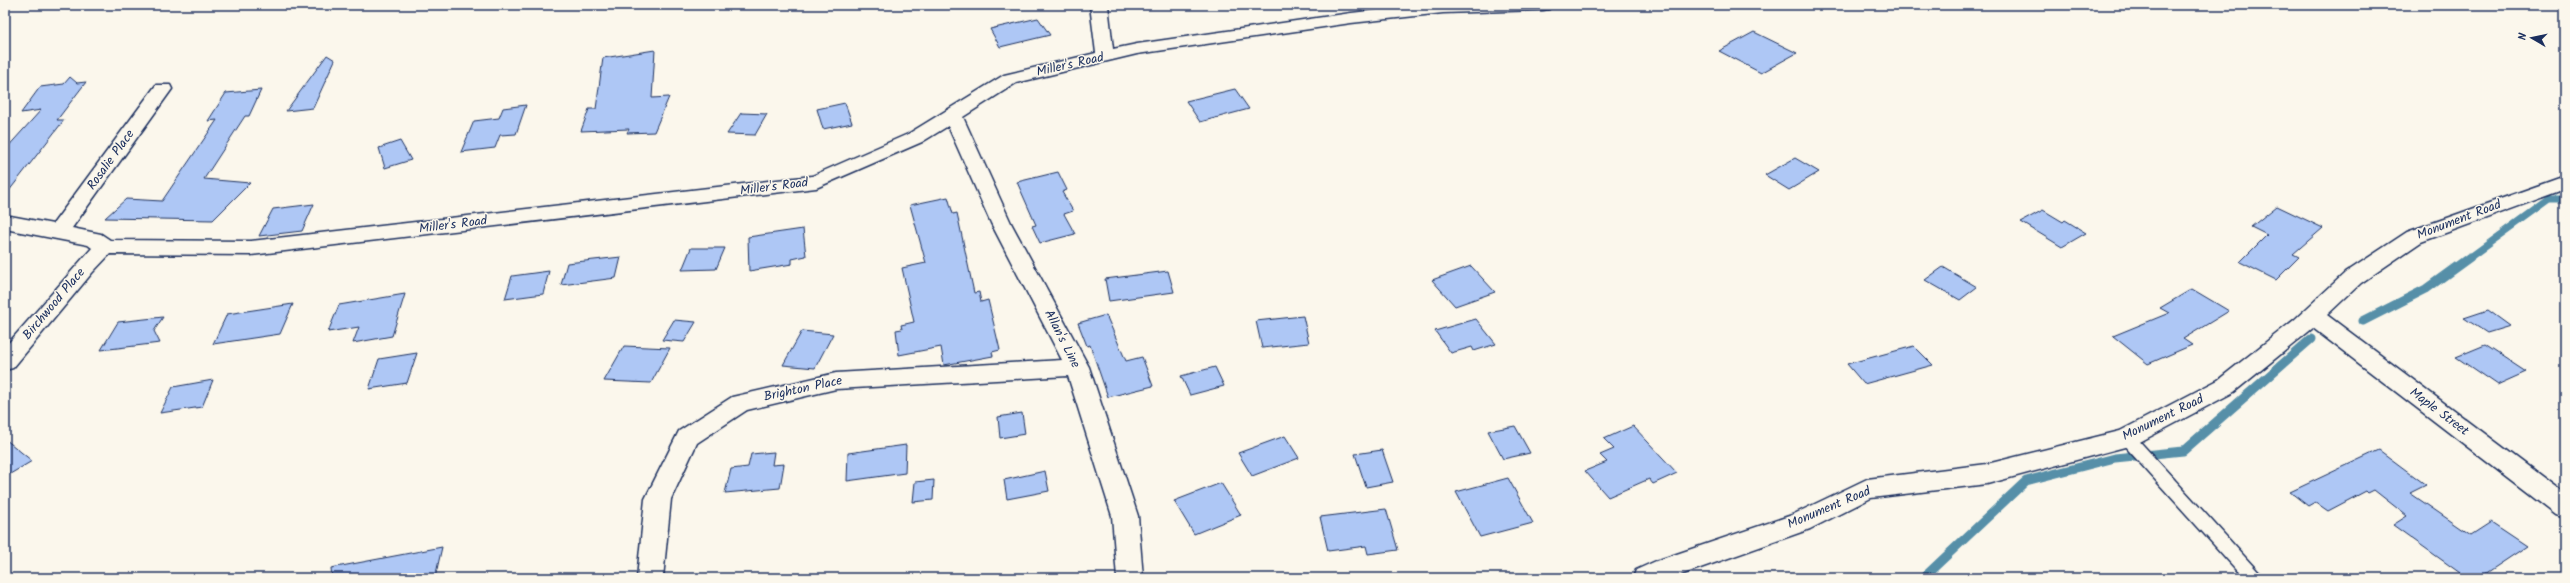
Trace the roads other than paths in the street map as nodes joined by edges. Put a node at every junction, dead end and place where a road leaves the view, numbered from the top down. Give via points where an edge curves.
1 (1099, 5) edge
2 (1543, 5) edge
3 (1489, 6) edge
4 (1105, 57) junction
5 (163, 89) dead end
6 (952, 114) junction
7 (2565, 182) edge
8 (5, 222) edge
9 (58, 232) junction
10 (105, 247) junction
11 (2313, 316) junction
12 (5, 362) edge
13 (1077, 367) junction
14 (2127, 438) junction
15 (2565, 508) edge
16 (650, 578) edge
17 (1130, 578) edge
18 (1646, 578) edge
19 (2255, 578) edge

1 - 4 street
2 - 3 street, Miller's Road
3 - 4 street, Miller's Road via 1351,18 1136,49
4 - 6 street, Miller's Road via 1010,79
5 - 9 street, Rosalie Place
6 - 10 street, Miller's Road via 915,138 816,182 251,248
6 - 13 street, Allan's Line via 1001,223
7 - 11 street, Monument Road via 2414,237 2353,278
8 - 9 street
9 - 10 street via 94,238
10 - 12 street, Birchwood Place via 84,268
11 - 14 street, Monument Road via 2226,386
11 - 15 street, Maple Street
13 - 16 street, Brighton Place via 836,381 740,403 688,437 658,499
13 - 17 street, Allan's Line via 1126,516
14 - 18 street, Monument Road via 1987,474 1867,489 1801,522 1665,569
14 - 19 lane

